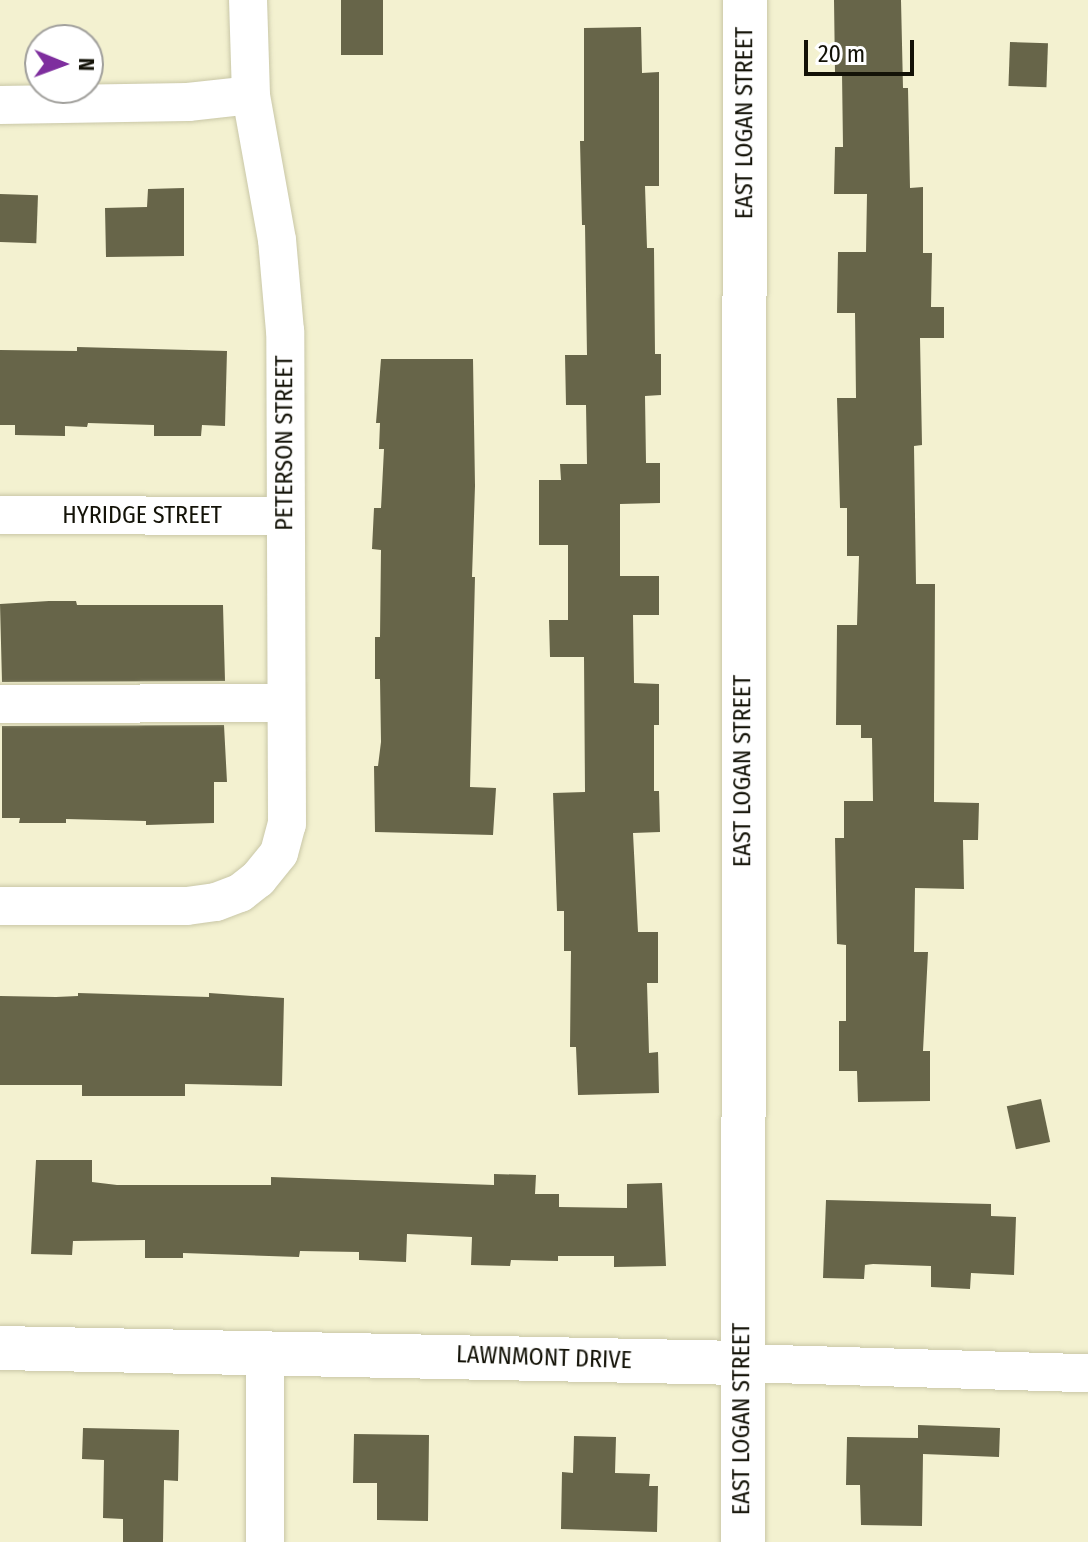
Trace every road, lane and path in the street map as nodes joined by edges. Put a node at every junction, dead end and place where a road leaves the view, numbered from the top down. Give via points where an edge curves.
1 (248, 0) edge
2 (745, 0) edge
3 (251, 95) junction
4 (0, 105) edge
5 (0, 515) edge
6 (284, 516) junction
7 (286, 703) junction
8 (0, 704) edge
9 (0, 906) edge
10 (0, 1348) edge
11 (265, 1351) junction
12 (742, 1363) junction
13 (1088, 1373) edge
14 (265, 1542) edge
15 (743, 1542) edge

1 - 3 street, PETERSON STREET
2 - 12 street, EAST LOGAN STREET
3 - 4 street via 188,102
3 - 6 street, PETERSON STREET via 277,240 285,331
5 - 6 street, HYRIDGE STREET
6 - 7 street, PETERSON STREET
7 - 8 street
7 - 9 street, PETERSON STREET via 287,824 279,853 240,893 187,906
10 - 11 street, LAWNMONT DRIVE
11 - 12 street, LAWNMONT DRIVE
11 - 14 street
12 - 13 street, LAWNMONT DRIVE
12 - 15 street, EAST LOGAN STREET

